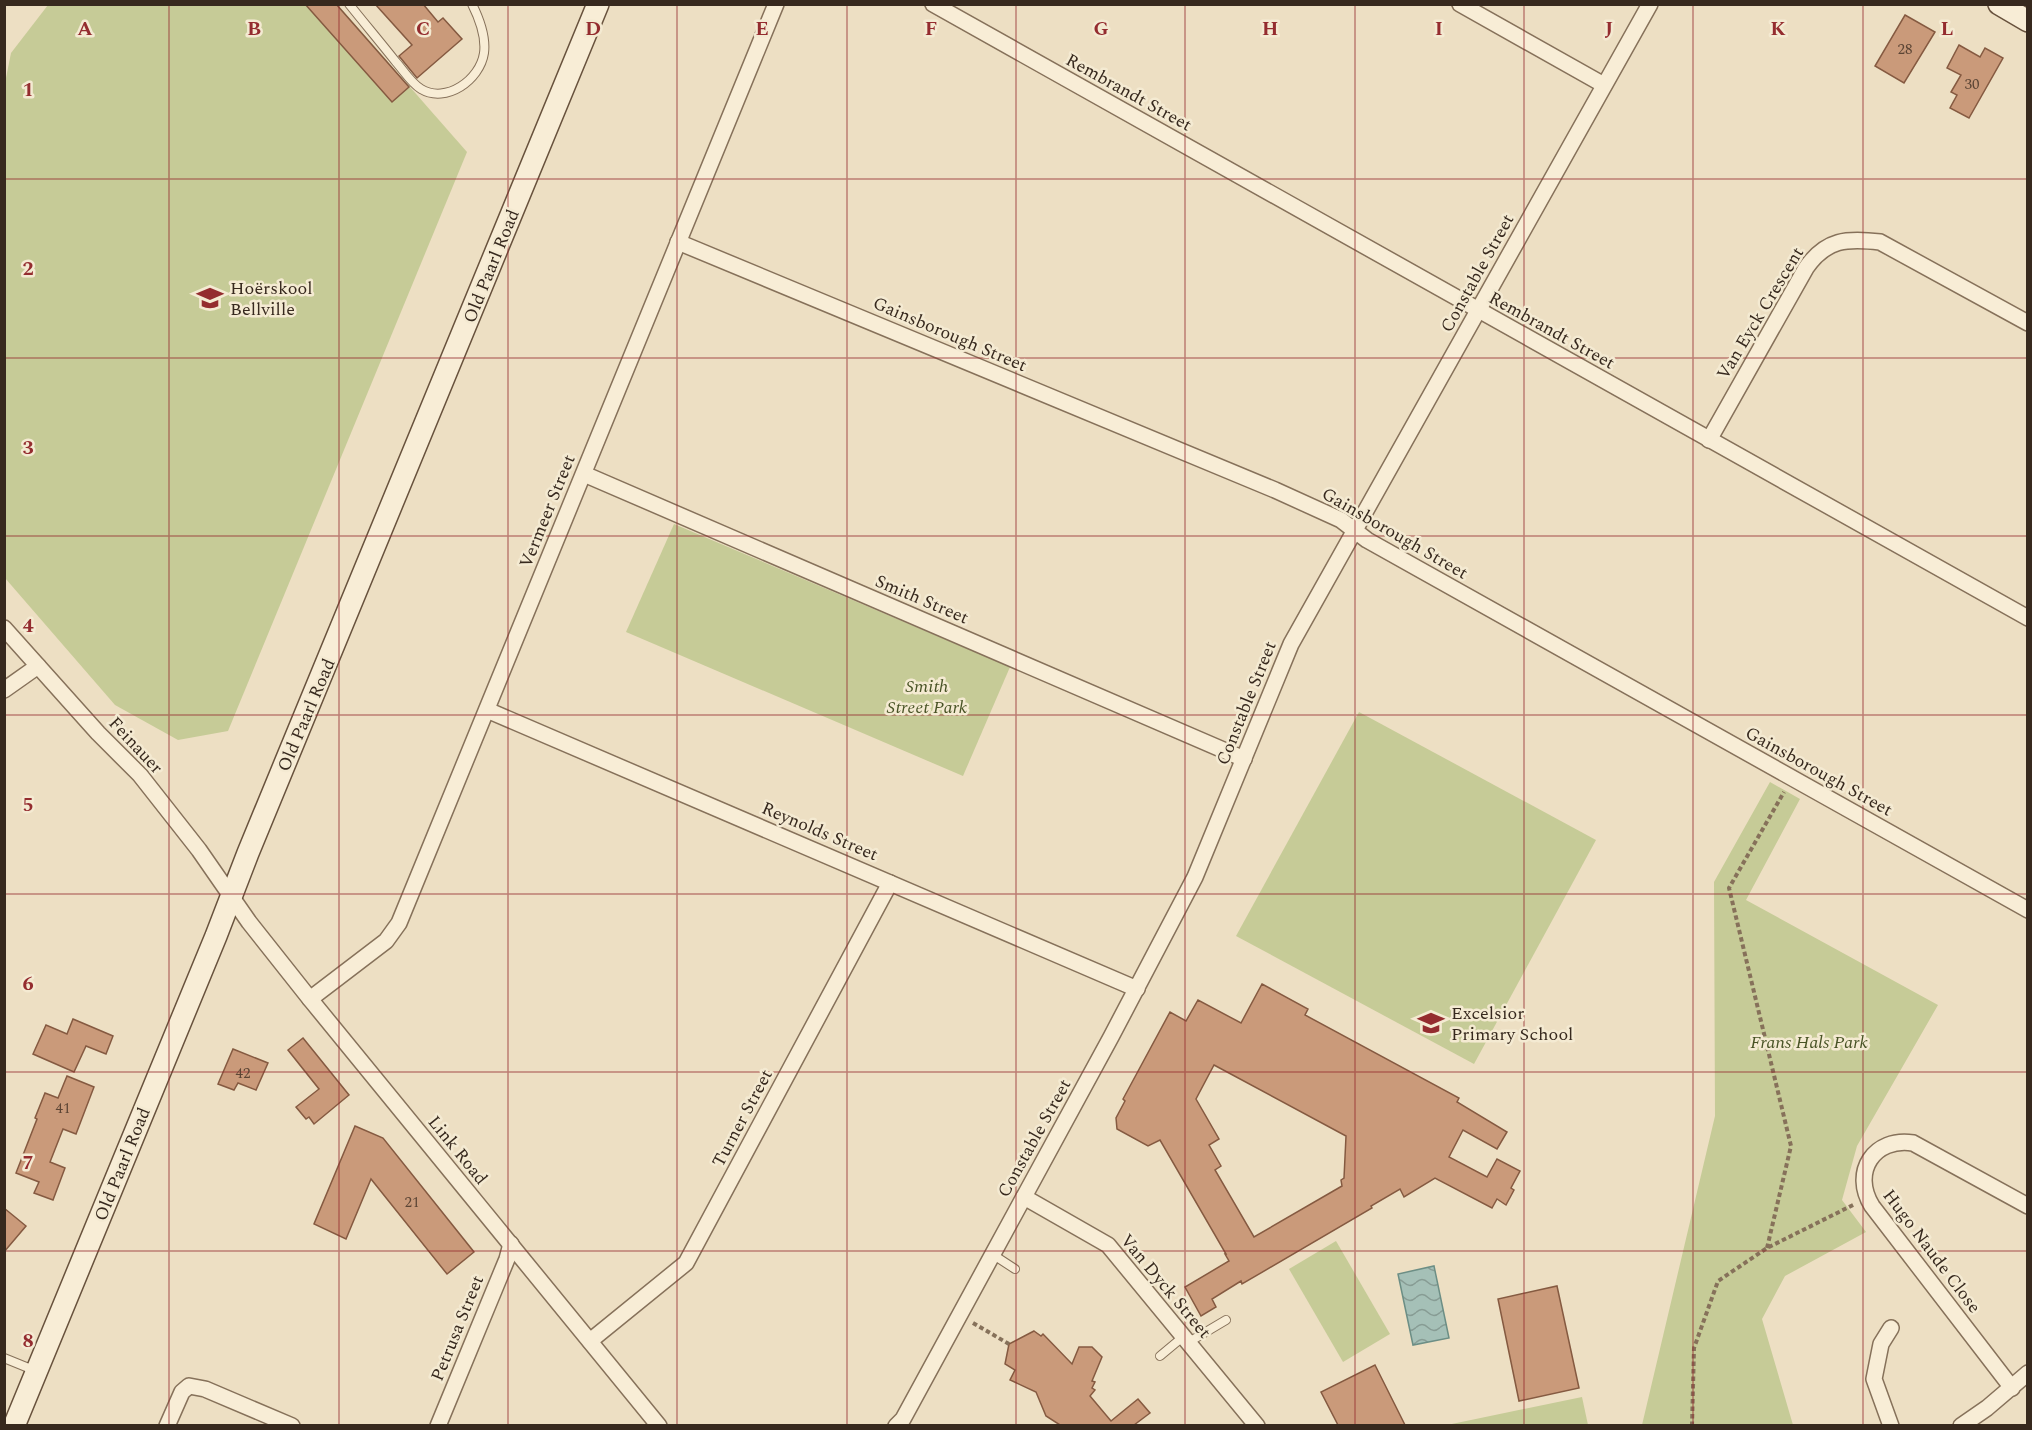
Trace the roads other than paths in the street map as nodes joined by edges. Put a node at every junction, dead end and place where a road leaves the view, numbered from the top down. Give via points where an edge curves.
1 (349, 4) edge
2 (472, 4) edge
3 (598, 4) edge
4 (776, 4) edge
5 (933, 4) edge
6 (1460, 4) edge
7 (1650, 4) edge
8 (1999, 4) edge
9 (2028, 21) edge
10 (1604, 85) junction
11 (678, 242) junction
12 (1478, 310) junction
13 (2028, 323) edge
14 (1709, 440) junction
15 (584, 474) junction
16 (1356, 531) junction
17 (2028, 618) edge
18 (4, 628) edge
19 (38, 666) junction
20 (4, 690) edge
21 (487, 710) junction
22 (1244, 759) junction
23 (890, 883) junction
24 (230, 896) junction
25 (2028, 910) edge
26 (1137, 989) junction
27 (310, 999) junction
28 (1024, 1197) junction
29 (2028, 1206) edge
30 (511, 1244) junction
31 (993, 1254) junction
32 (1015, 1269) dead end
33 (1226, 1320) dead end
34 (1891, 1328) dead end
35 (1186, 1339) junction
36 (590, 1341) junction
37 (1160, 1356) dead end
38 (4, 1358) edge
39 (37, 1371) junction
40 (2028, 1373) edge
41 (2012, 1388) junction
42 (902, 1423) edge
43 (14, 1425) edge
44 (167, 1425) edge
45 (292, 1425) edge
46 (438, 1425) edge
47 (659, 1425) edge
48 (1257, 1425) edge
49 (1891, 1425) edge
50 (1960, 1425) edge

1 - 2 lane via 413,82 420,89 438,94 468,82 479,69 483,39
3 - 24 main road, Old Paarl Road
4 - 11 street, Vermeer Street
5 - 12 street, Rembrandt Street
6 - 10 street
7 - 10 street, Constable Street
8 - 9 main road
10 - 12 street, Constable Street
11 - 15 street, Vermeer Street
11 - 16 street, Gainsborough Street via 1275,490 1341,520
12 - 14 street, Rembrandt Street
12 - 16 street, Constable Street
13 - 14 street, Van Eyck Crescent via 1880,242 1854,239 1834,244 1816,254 1806,268
14 - 17 street, Rembrandt Street
15 - 21 street, Vermeer Street
15 - 22 street, Smith Street
16 - 22 street, Constable Street via 1291,644
16 - 25 street, Gainsborough Street
18 - 19 street, Feinauer
19 - 20 street
19 - 24 street, Feinauer via 140,775
21 - 23 street, Reynolds Street
21 - 27 street, Vermeer Street via 395,929 380,946
22 - 26 street, Constable Street via 1196,877
23 - 26 street, Reynolds Street
23 - 36 street, Turner Street via 686,1263
24 - 27 street, Link Road
24 - 39 main road, Old Paarl Road
26 - 28 street, Constable Street
27 - 30 street, Link Road
28 - 31 street, Constable Street
28 - 35 street, Van Dyck Street via 1107,1245
29 - 41 street, Hugo Naude Close via 1922,1146 1904,1141 1885,1146 1871,1159 1863,1180 1867,1198
30 - 36 street, Link Road
30 - 46 street, Petrusa Street
31 - 32 lane
31 - 42 street, Constable Street
33 - 35 lane
34 - 49 street via 1881,1344 1874,1379
35 - 37 lane
35 - 48 street, Van Dyck Street
36 - 47 street, Link Road
38 - 39 lane
39 - 43 main road, Old Paarl Road
40 - 41 street
41 - 50 street
44 - 45 street via 182,1392 189,1386

